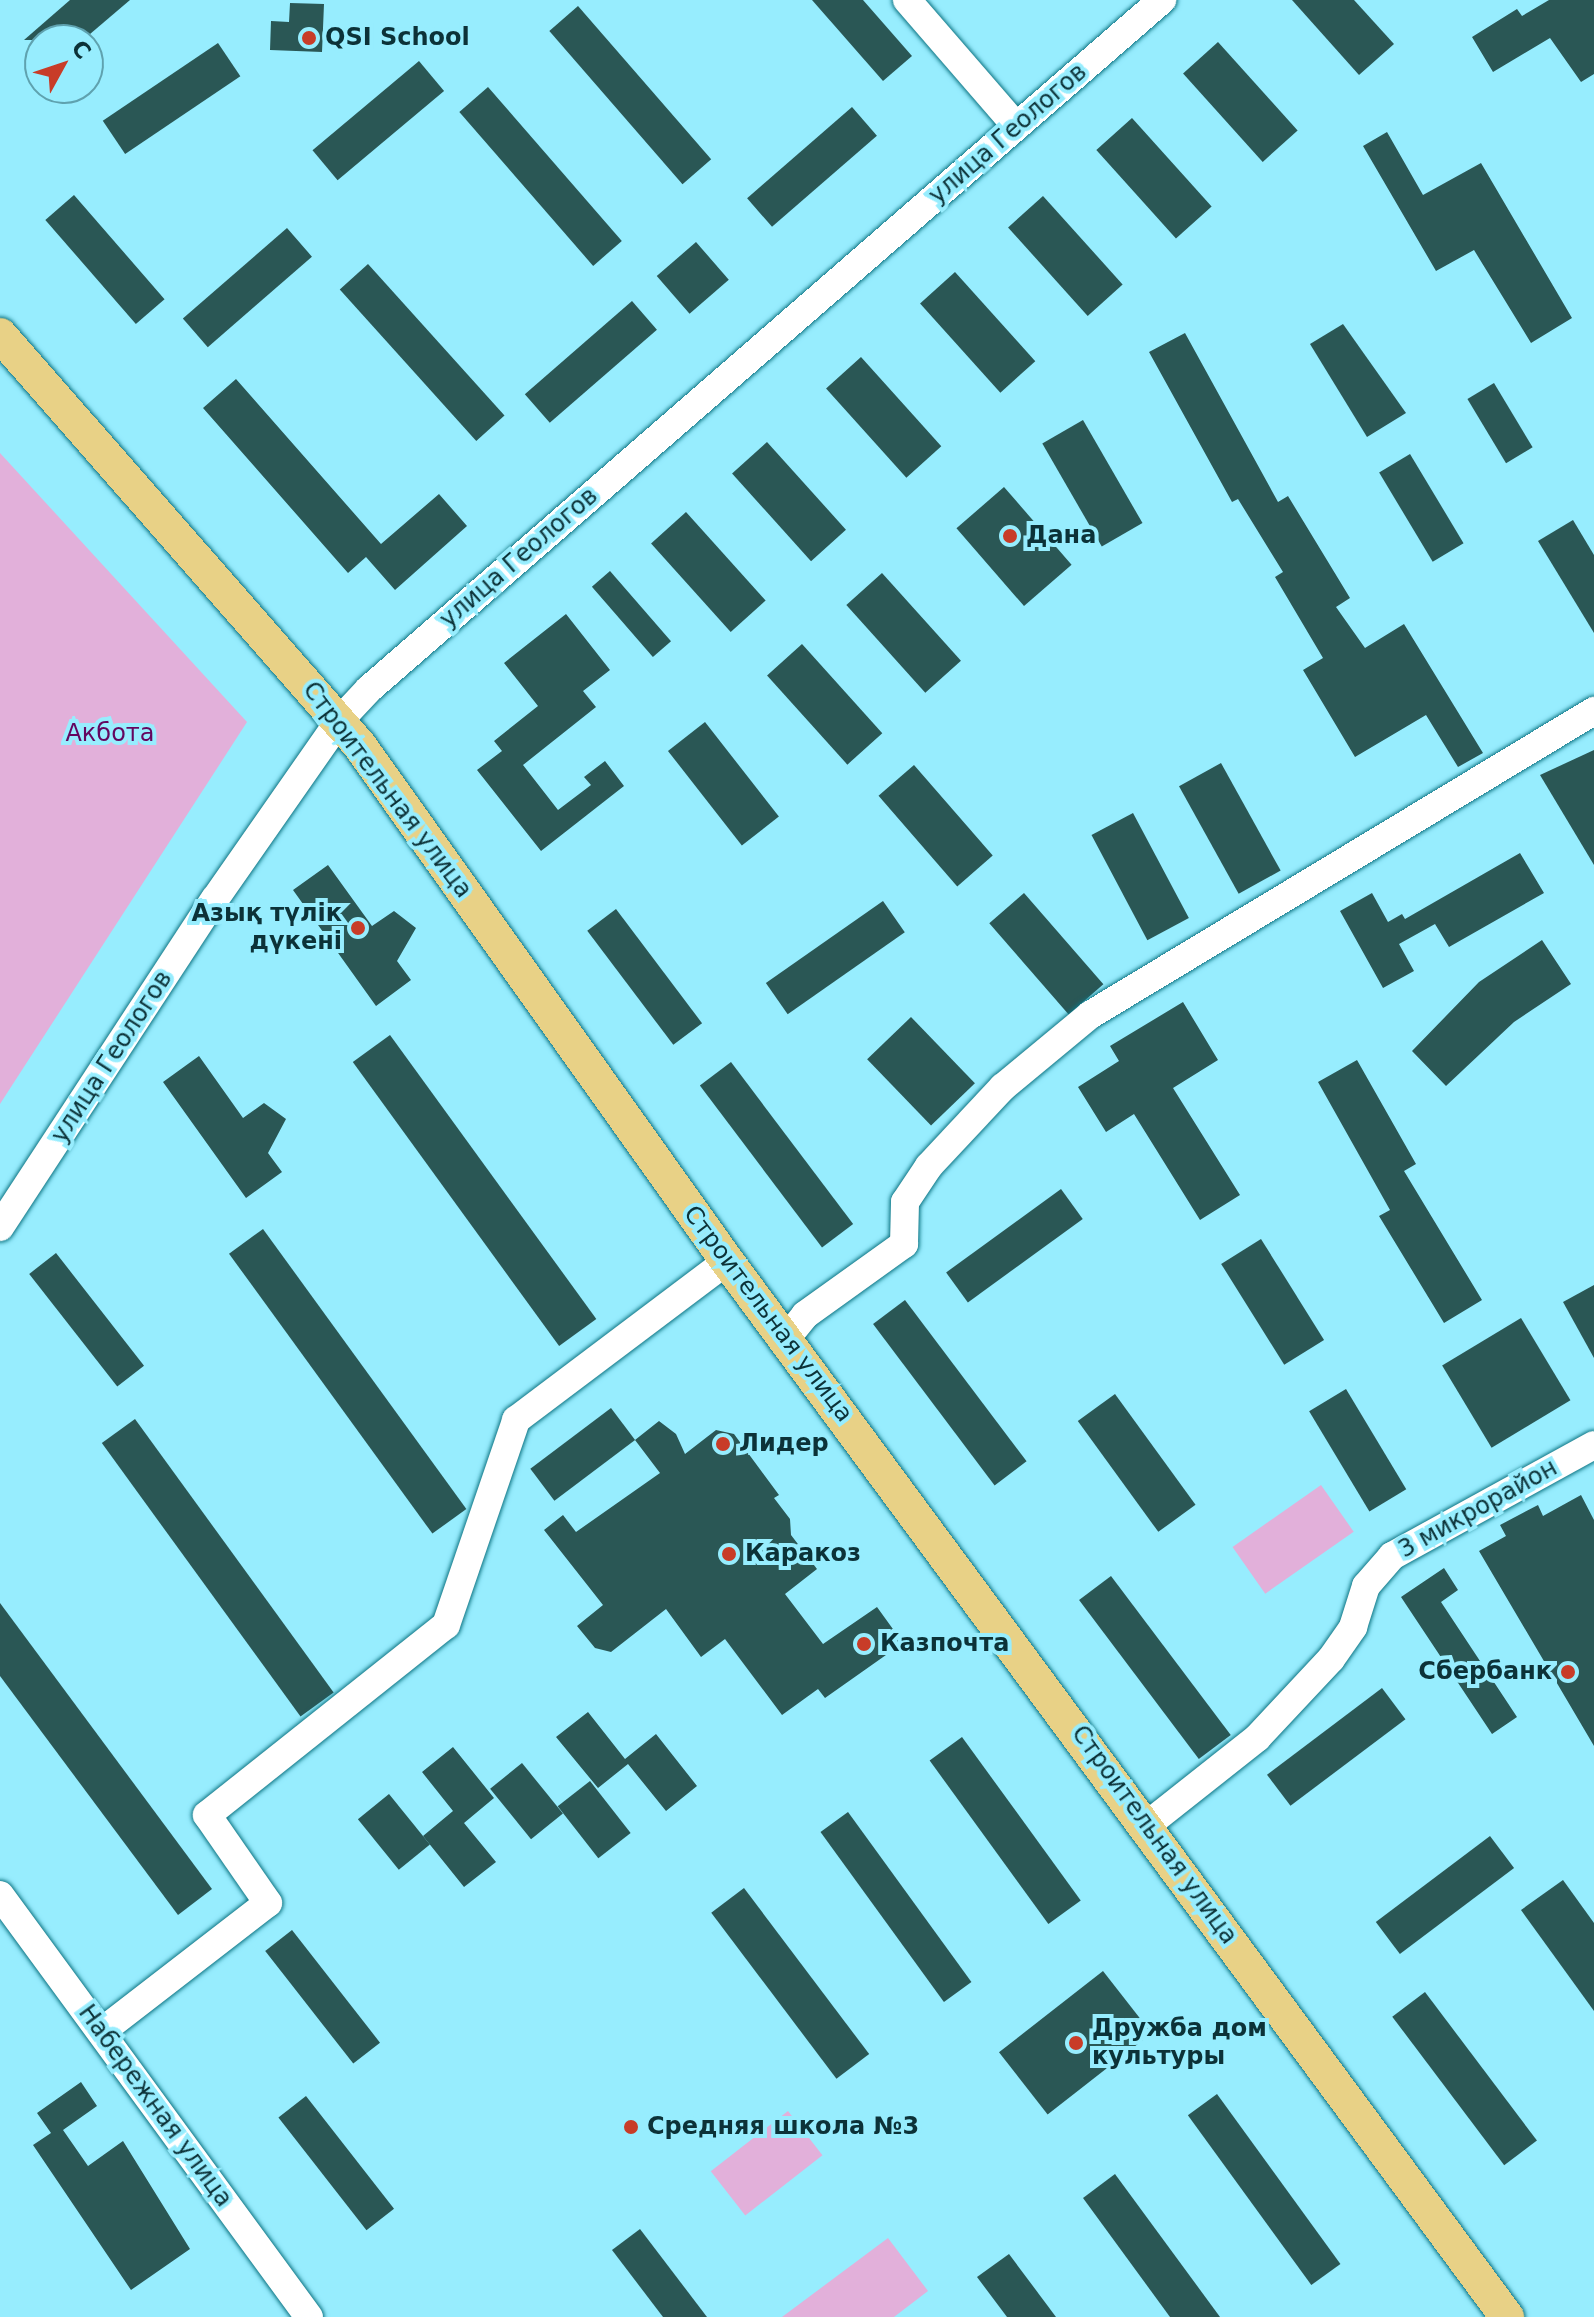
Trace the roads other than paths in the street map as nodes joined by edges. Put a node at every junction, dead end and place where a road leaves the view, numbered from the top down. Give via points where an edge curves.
1 (907, 0) edge
2 (1162, 0) edge
3 (1016, 126) junction
4 (0, 335) edge
5 (1594, 711) edge
6 (340, 720) junction
7 (0, 1227) edge
8 (727, 1261) junction
9 (785, 1340) junction
10 (1594, 1445) edge
11 (1147, 1825) junction
12 (0, 1895) edge
13 (101, 2032) junction
14 (309, 2317) edge
15 (1507, 2317) edge

1 - 3 street
2 - 3 street, улица Геологов
3 - 6 street, улица Геологов
4 - 6 main road, Строительная улица
5 - 9 street via 1090,1015 1003,1087 929,1166 905,1202 904,1244 805,1315
6 - 7 street, улица Геологов
6 - 8 main road, Строительная улица
8 - 9 main road, Строительная улица
8 - 13 street via 516,1420 446,1625 207,1815 268,1903
9 - 11 main road, Строительная улица
10 - 11 street, 3 микрорайон via 1392,1556 1366,1586 1353,1627 1331,1659 1257,1738
11 - 15 main road, Строительная улица
12 - 13 street, Набережная улица
13 - 14 street, Набережная улица

